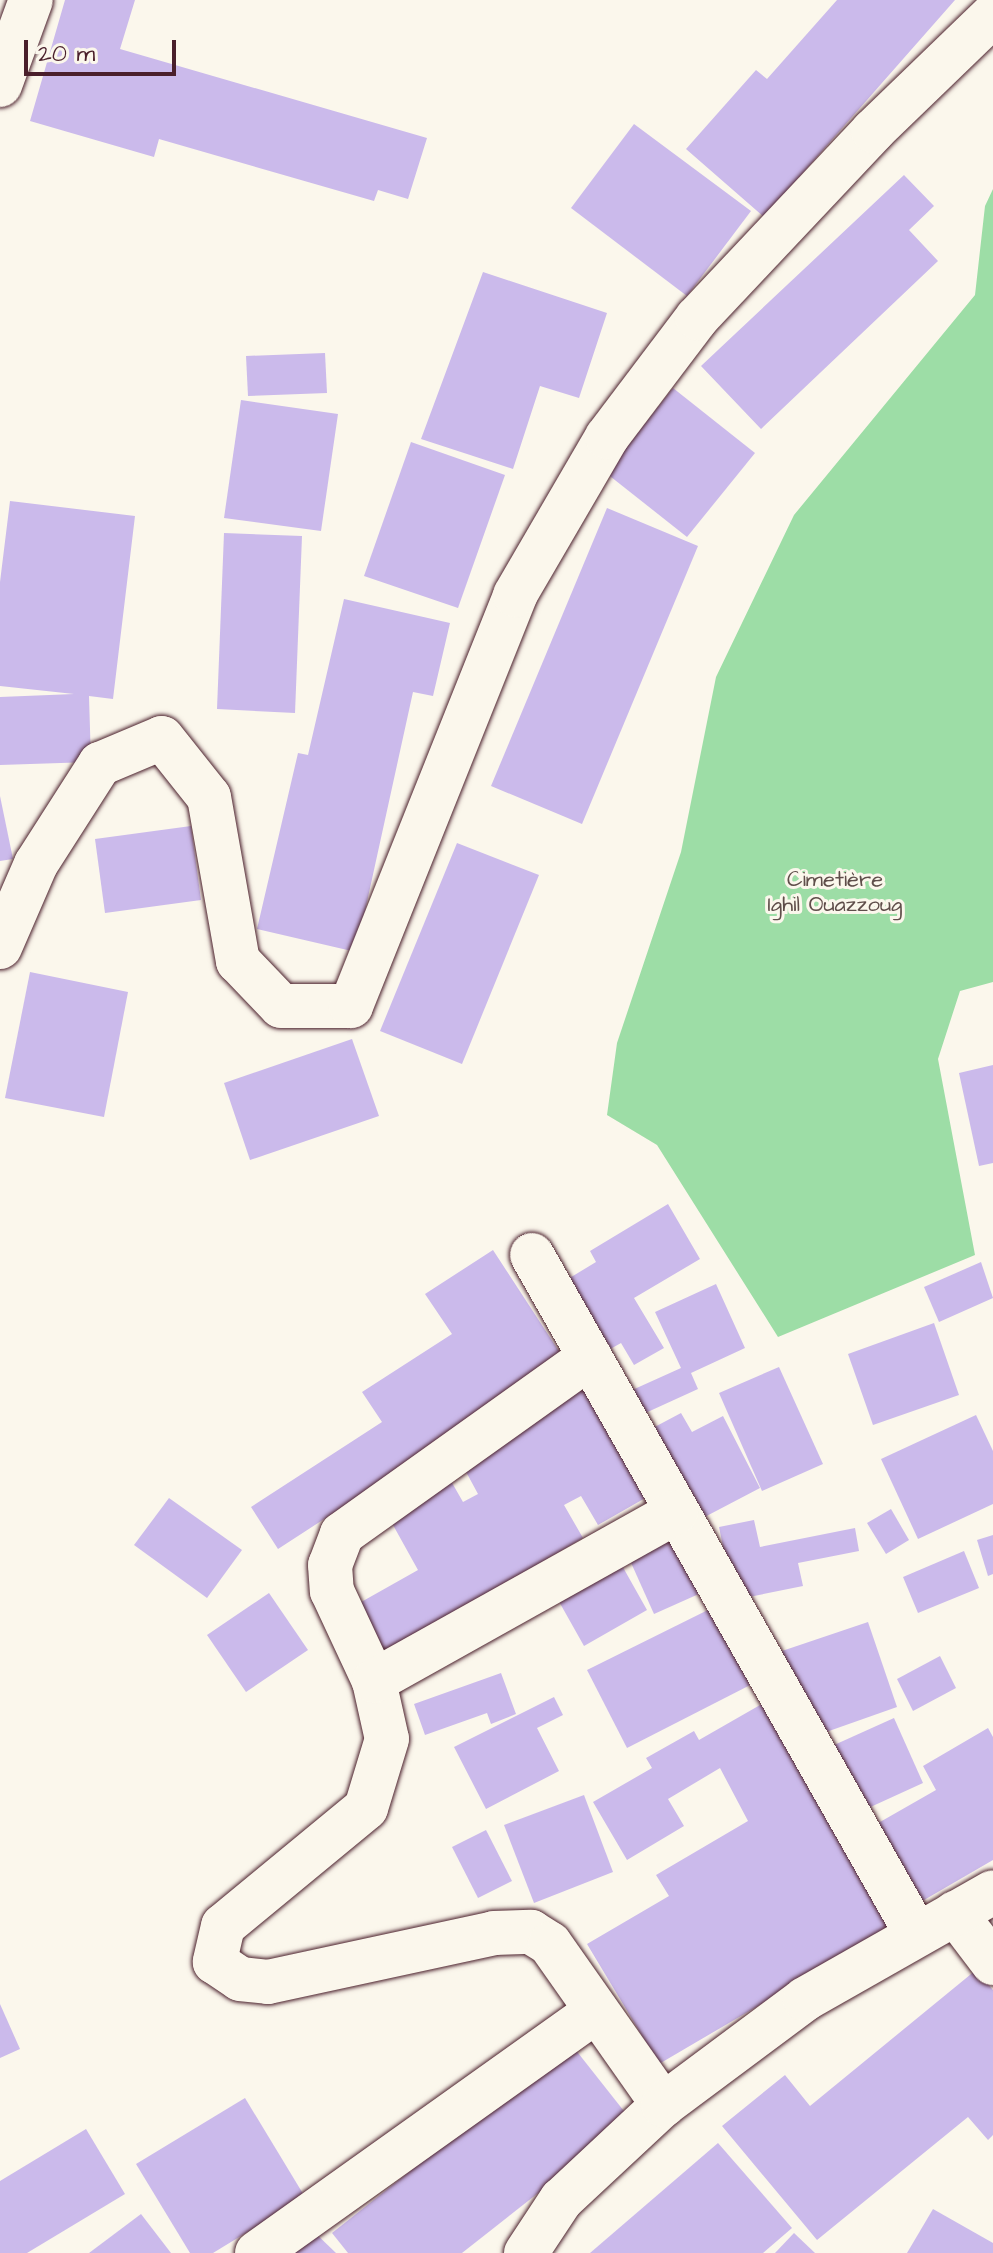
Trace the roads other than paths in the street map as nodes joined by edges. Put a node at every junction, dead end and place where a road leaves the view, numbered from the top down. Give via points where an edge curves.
1 (31, 0) edge
2 (993, 15) edge
3 (0, 85) edge
4 (0, 947) edge
5 (532, 1255) dead end
6 (590, 1357) junction
7 (676, 1512) junction
8 (374, 1681) junction
9 (993, 1892) edge
10 (955, 1913) junction
11 (917, 1935) junction
12 (993, 1963) edge
13 (596, 2011) junction
14 (663, 2105) junction
15 (257, 2253) edge
16 (526, 2253) edge

1 - 3 street
2 - 4 street via 873,131 697,318 607,437 515,595 351,1006 281,1006 238,961 209,797 162,738 100,764 36,864
5 - 6 street
6 - 7 street
6 - 8 street via 342,1534 330,1565 332,1591
7 - 8 street
7 - 11 street
8 - 13 street via 387,1739 366,1808 223,1926 215,1962 240,1979 268,1982 494,1933 531,1932 550,1944
9 - 10 street
10 - 11 street
10 - 12 street
11 - 14 street via 805,1999
13 - 14 street
13 - 15 street
14 - 16 street via 561,2200

